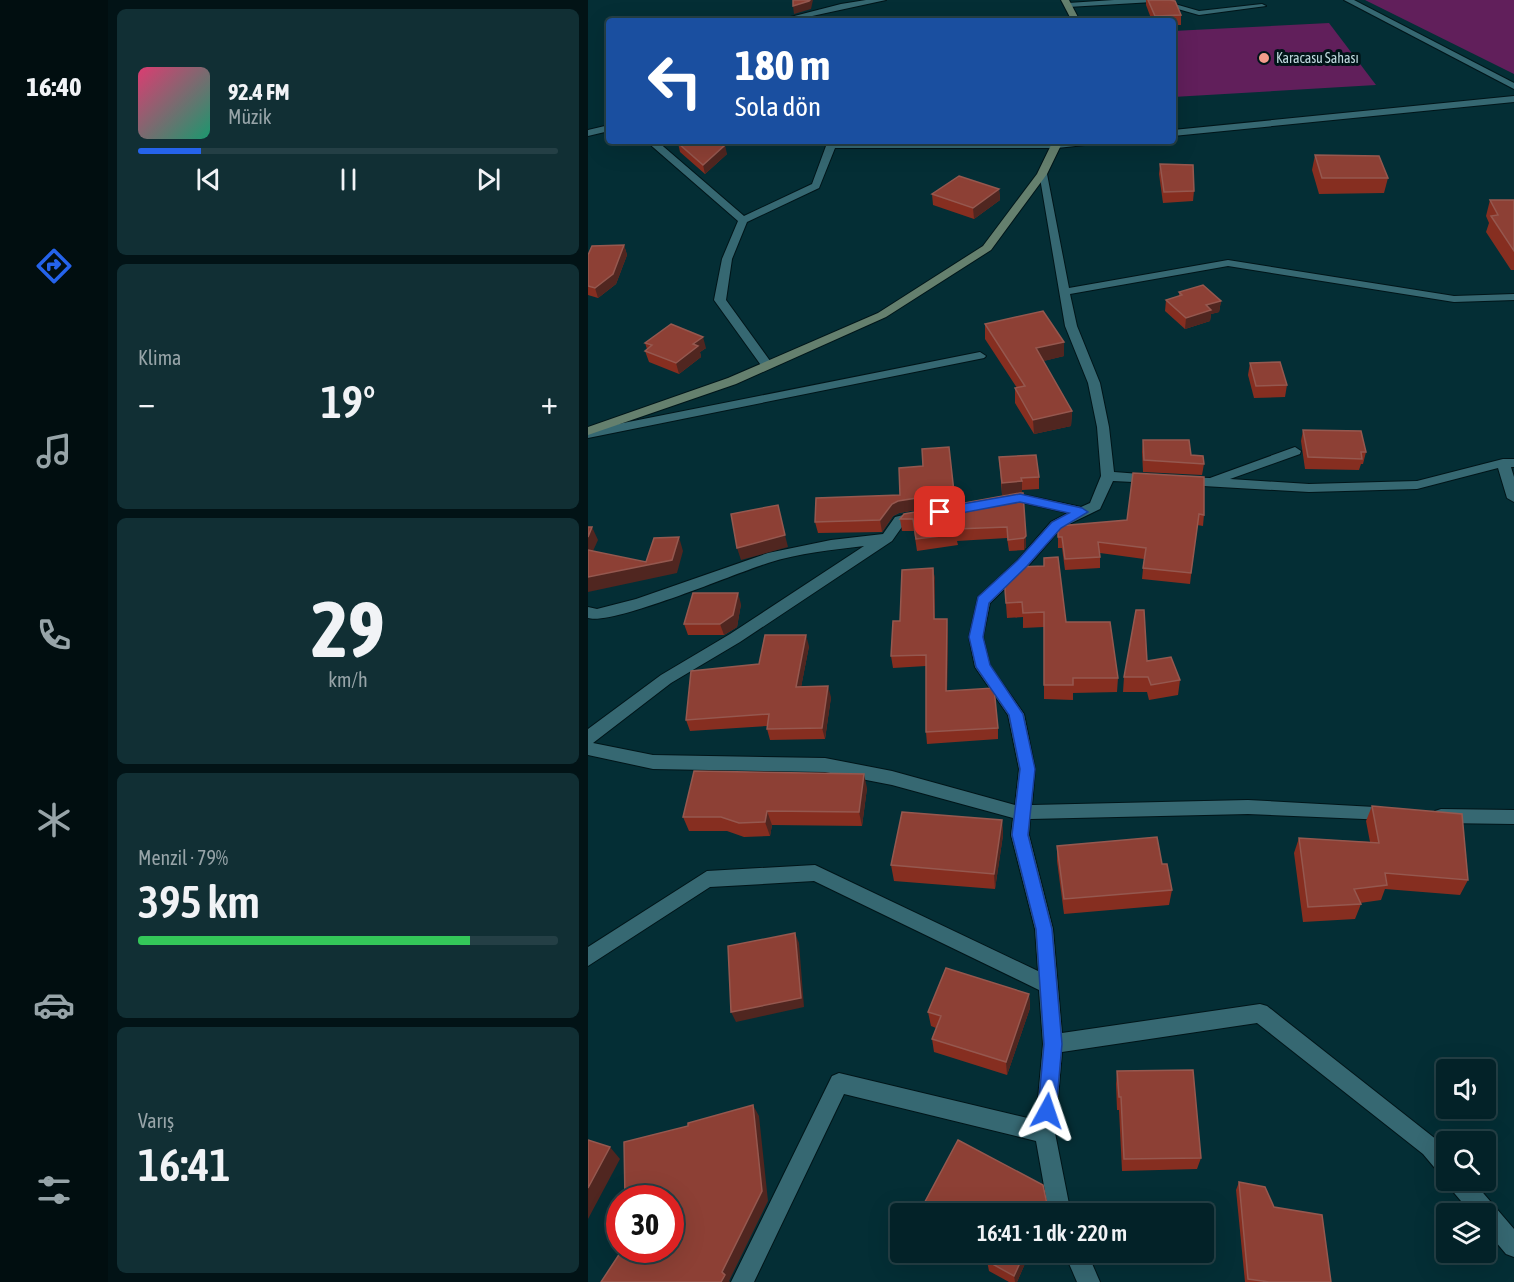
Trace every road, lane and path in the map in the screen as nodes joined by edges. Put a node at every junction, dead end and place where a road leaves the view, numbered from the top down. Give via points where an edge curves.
1 (822, 0) edge
2 (880, 0) edge
3 (1348, 0) edge
4 (1067, 2) edge
5 (1262, 6) dead end
6 (829, 9) junction
7 (791, 18) edge
8 (1075, 18) edge
9 (1514, 86) edge
10 (1514, 99) edge
11 (606, 129) edge
12 (588, 133) edge
13 (1176, 133) edge
14 (654, 144) edge
15 (827, 144) edge
16 (1057, 144) edge
17 (1042, 174) junction
18 (743, 220) junction
19 (1065, 292) junction
20 (1514, 297) edge
21 (980, 356) dead end
22 (767, 365) junction
23 (588, 433) edge
24 (1295, 451) dead end
25 (1508, 463) edge
26 (1108, 476) junction
27 (1209, 482) junction
28 (1514, 498) edge
29 (987, 504) edge
30 (1082, 512) junction
31 (933, 514) edge
32 (887, 538) junction
33 (588, 612) edge
34 (588, 738) edge
35 (588, 748) edge
36 (1022, 812) junction
37 (1402, 814) edge
38 (1426, 815) edge
39 (1514, 817) edge
40 (588, 957) edge
41 (1048, 985) junction
42 (1053, 1044) junction
43 (1045, 1133) junction
44 (1436, 1154) edge
45 (1467, 1191) edge
46 (1058, 1203) edge
47 (1514, 1246) edge
48 (1080, 1263) edge
49 (742, 1282) edge
50 (1089, 1282) edge

1 - 6 street
2 - 6 street
3 - 9 street
4 - 5 street via 1153,0 1199,13
4 - 8 main road
6 - 7 street
10 - 13 street
11 - 12 street
14 - 18 street
15 - 18 street via 816,186
16 - 17 main road
17 - 19 street
17 - 22 main road via 987,248 882,315
18 - 22 street via 734,237 720,300
19 - 20 street via 1228,262 1454,299
19 - 26 street via 1071,326 1094,382
21 - 23 street
22 - 23 main road
24 - 27 street
25 - 27 street via 1416,485 1309,488
25 - 28 street
26 - 27 street
26 - 30 street via 1095,506
29 - 30 street via 1020,498
30 - 36 street via 1056,525 983,601 979,619 976,637 983,667 1016,714 1027,769
31 - 32 street via 900,520
32 - 33 street via 768,558 639,604 596,615
32 - 34 street via 666,680
35 - 36 street via 653,762 825,765
36 - 37 street via 1248,807
36 - 41 street via 1020,835 1044,929
38 - 39 street
40 - 41 street via 707,879 815,873
41 - 42 street
42 - 43 street
42 - 44 street via 1260,1013
43 - 46 street
43 - 49 street via 839,1083
45 - 47 street
48 - 50 street

